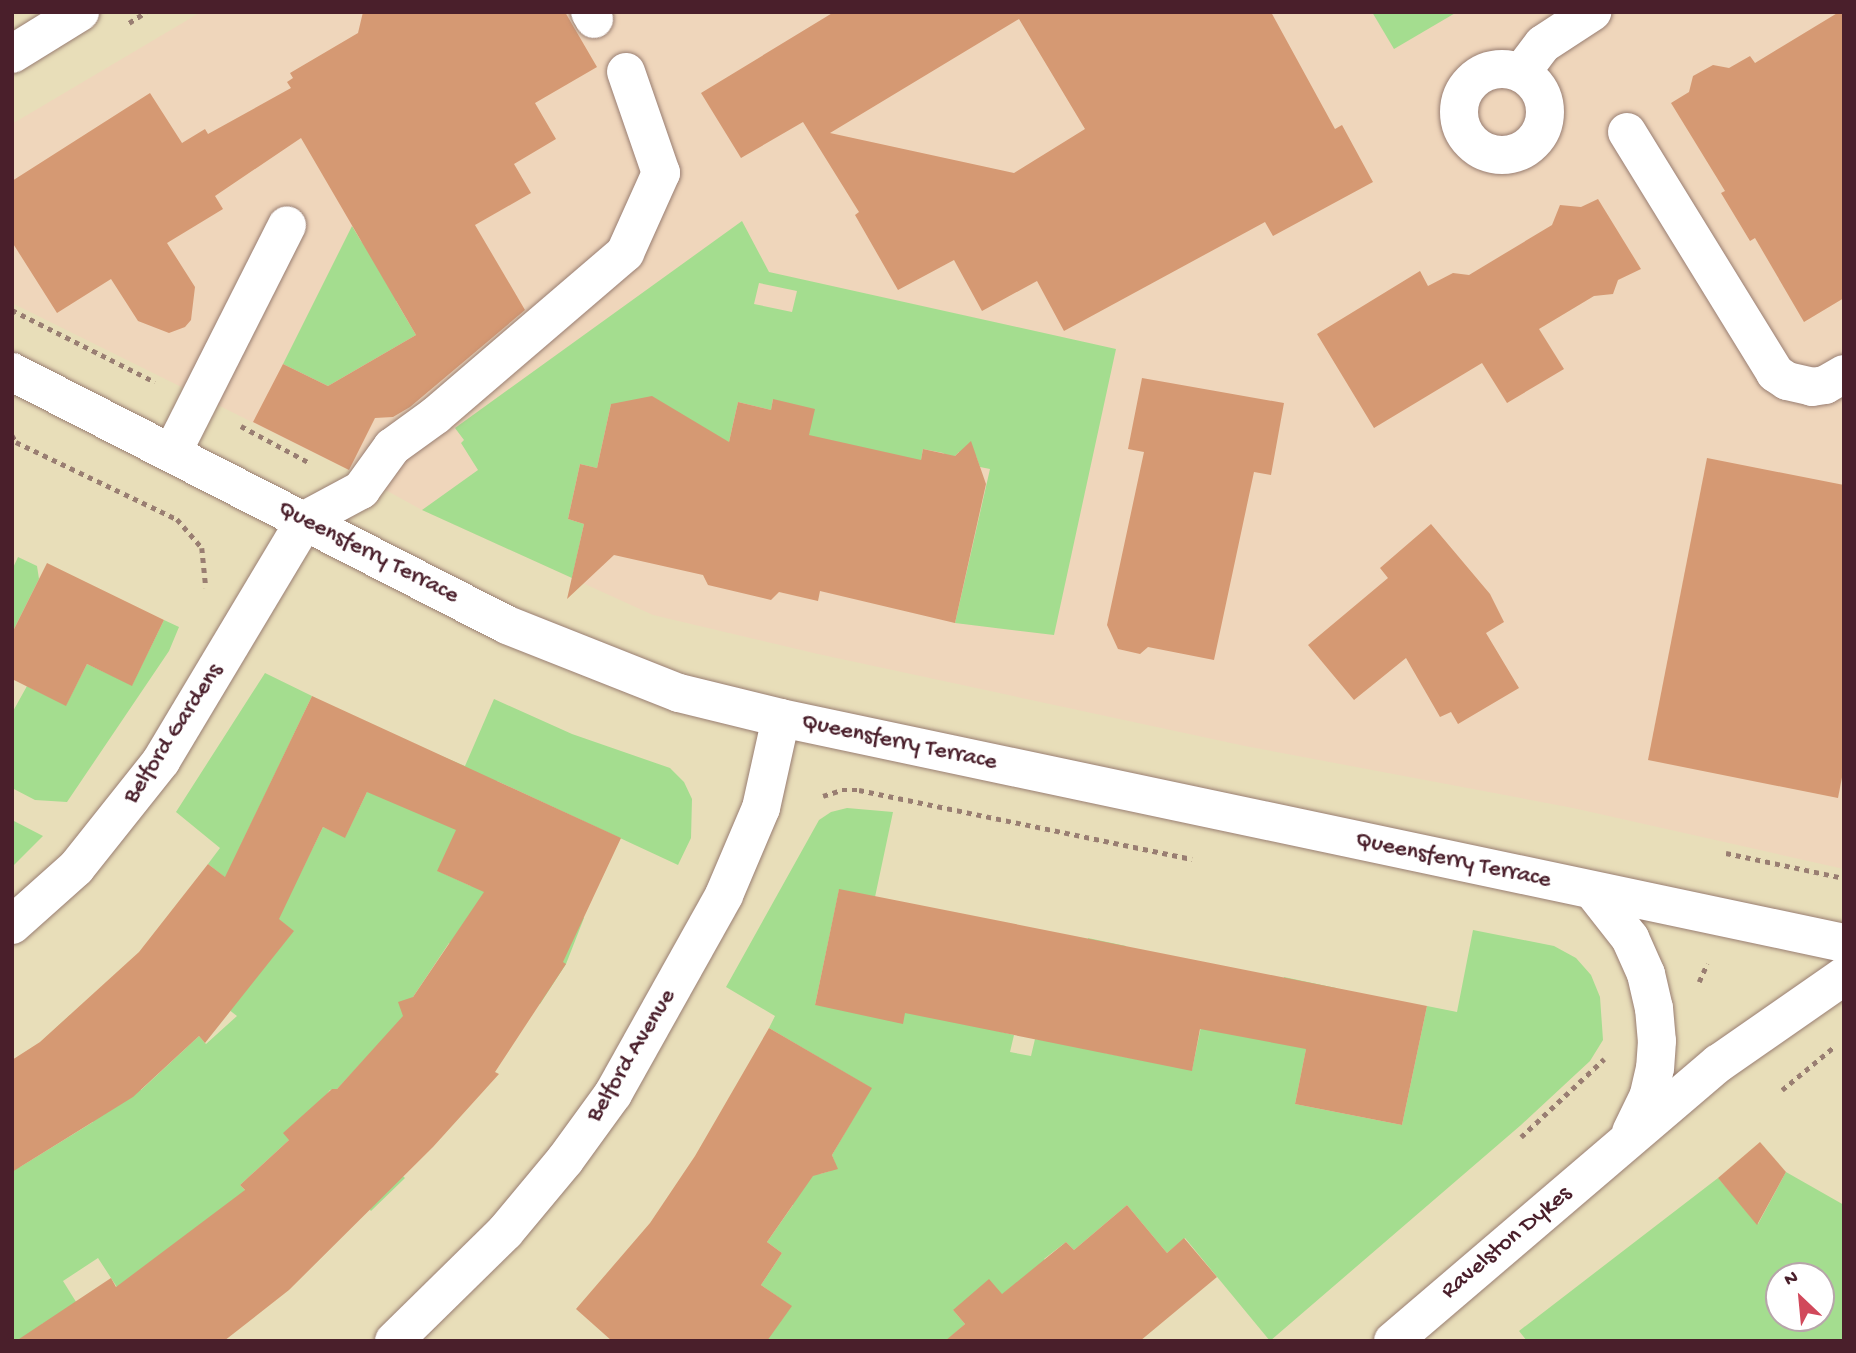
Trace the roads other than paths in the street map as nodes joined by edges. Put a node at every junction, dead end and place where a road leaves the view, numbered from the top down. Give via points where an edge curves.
1 (80, 12) edge
2 (1592, 12) edge
3 (12, 54) edge
4 (626, 72) dead end
5 (1521, 73) dead end
6 (1627, 132) dead end
7 (287, 225) dead end
8 (12, 372) edge
9 (1844, 374) edge
10 (172, 453) junction
11 (304, 520) junction
12 (781, 718) junction
13 (1593, 891) junction
14 (12, 925) edge
15 (1844, 943) edge
16 (1844, 976) edge
17 (1622, 1145) junction
18 (394, 1341) edge
19 (1392, 1341) edge

1 - 3 street
2 - 5 street via 1543,44
4 - 11 street via 661,173 625,253 436,415 392,447 361,490
6 - 9 street via 1775,373 1812,387
7 - 10 street
8 - 10 street, Queensferry Terrace
10 - 11 street, Queensferry Terrace
11 - 12 street, Queensferry Terrace via 507,625 678,693
11 - 14 street, Belford Gardens via 161,761 76,868
12 - 13 street, Queensferry Terrace
12 - 18 street, Belford Avenue via 761,807 724,895 613,1094 505,1232
13 - 15 street, Queensferry Terrace
13 - 17 street, Ravelston Dykes via 1613,912 1639,956 1654,1007 1657,1041 1649,1095
16 - 17 street, Ravelston Dykes via 1718,1063
17 - 19 street, Ravelston Dykes

